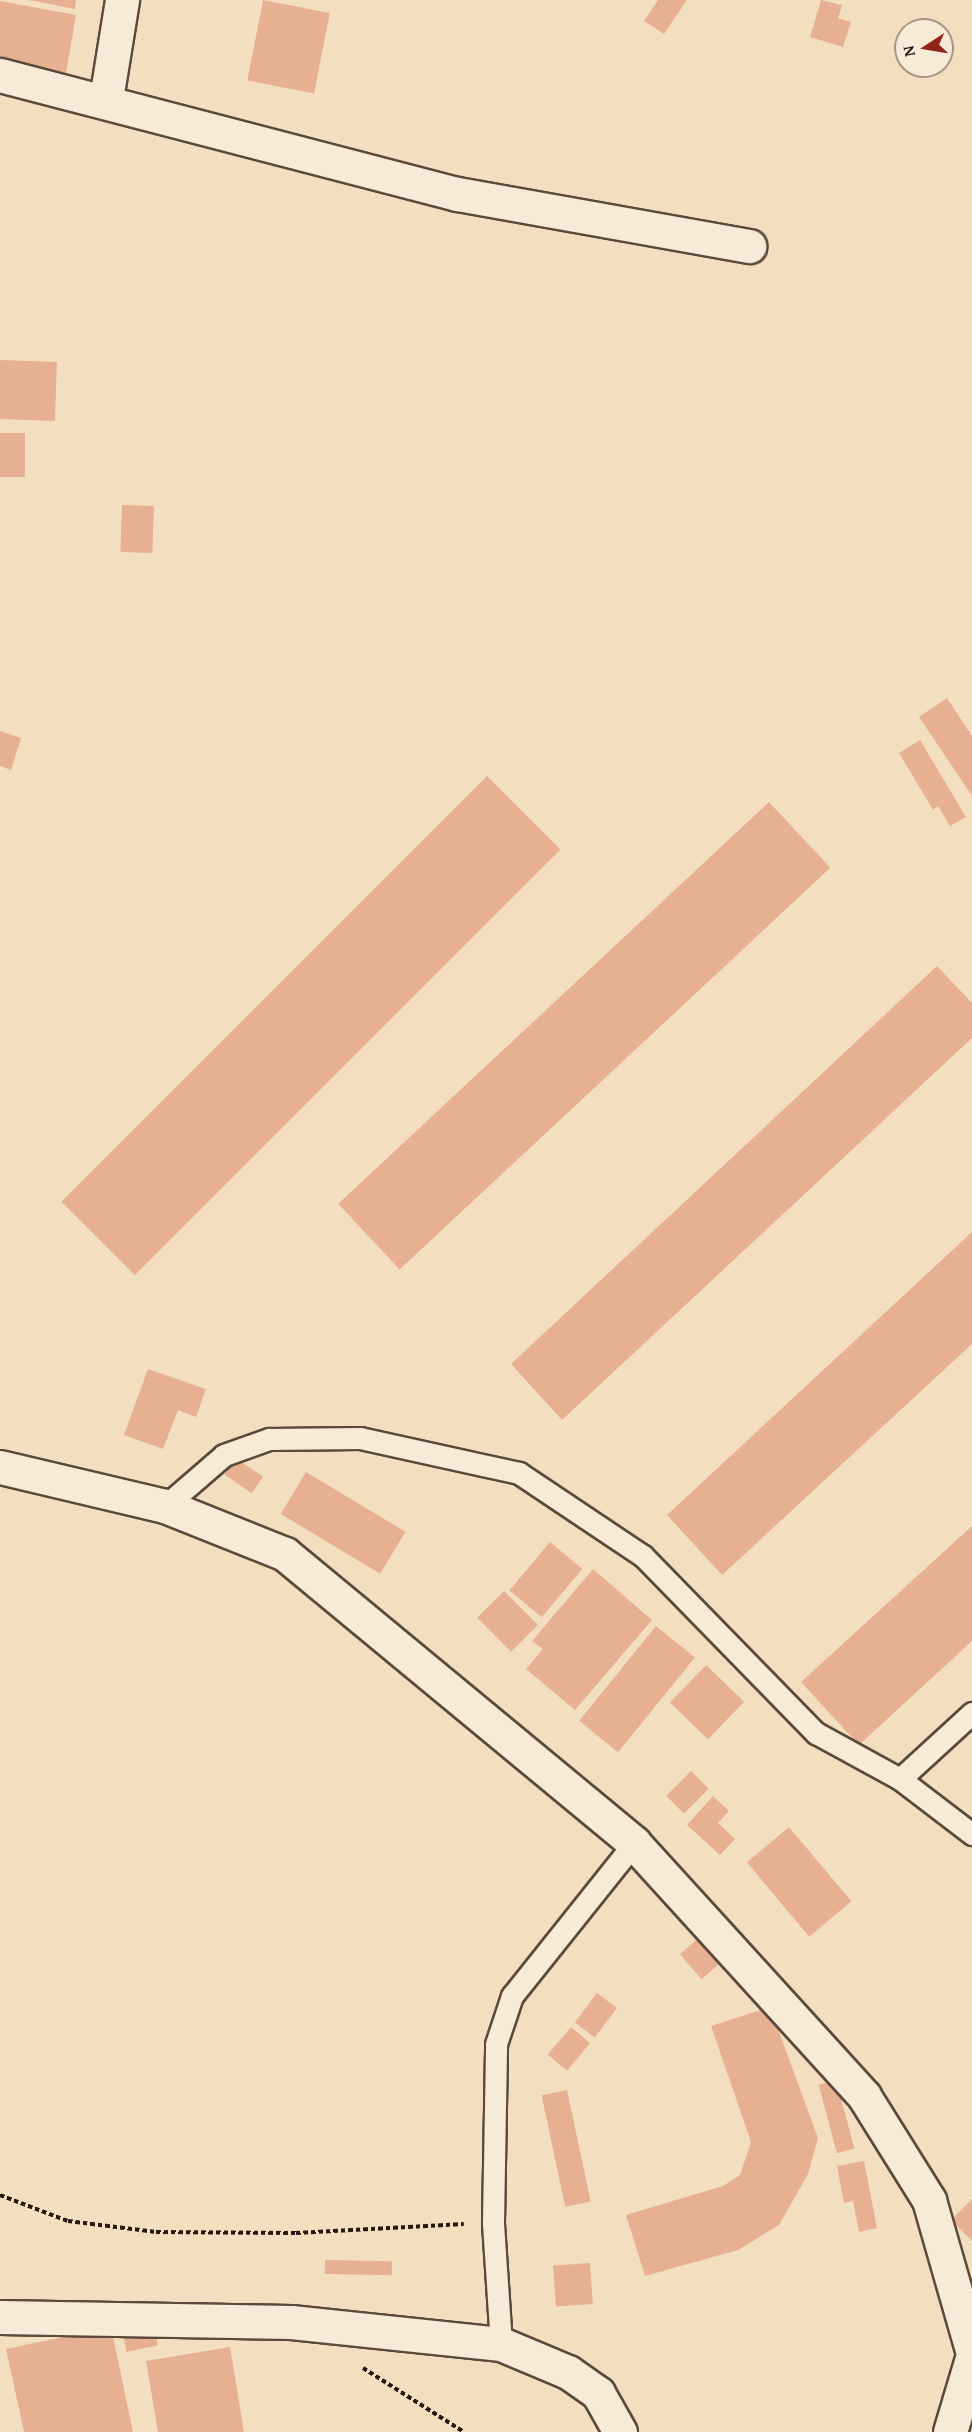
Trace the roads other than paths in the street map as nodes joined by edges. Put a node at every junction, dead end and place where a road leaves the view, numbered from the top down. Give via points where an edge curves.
1 (122, 0) edge
2 (0, 75) edge
3 (106, 99) junction
4 (749, 246) dead end
5 (0, 1467) edge
6 (165, 1506) junction
7 (972, 1713) edge
8 (900, 1779) junction
9 (972, 1834) edge
10 (634, 1843) junction
11 (0, 2317) edge
12 (501, 2344) junction
13 (972, 2350) edge
14 (972, 2358) edge
15 (620, 2432) edge
16 (950, 2432) edge

1 - 3 street
2 - 3 street
3 - 4 street via 457,194
5 - 6 street
6 - 8 lane via 224,1455 269,1439 360,1438 519,1473 643,1556 816,1733
6 - 10 street via 285,1554
7 - 8 lane
8 - 9 lane
10 - 12 lane via 512,1996 496,2044 493,2222
10 - 13 street via 864,2096 929,2200
11 - 12 street via 291,2322
12 - 15 street via 568,2372 598,2393
14 - 16 street

